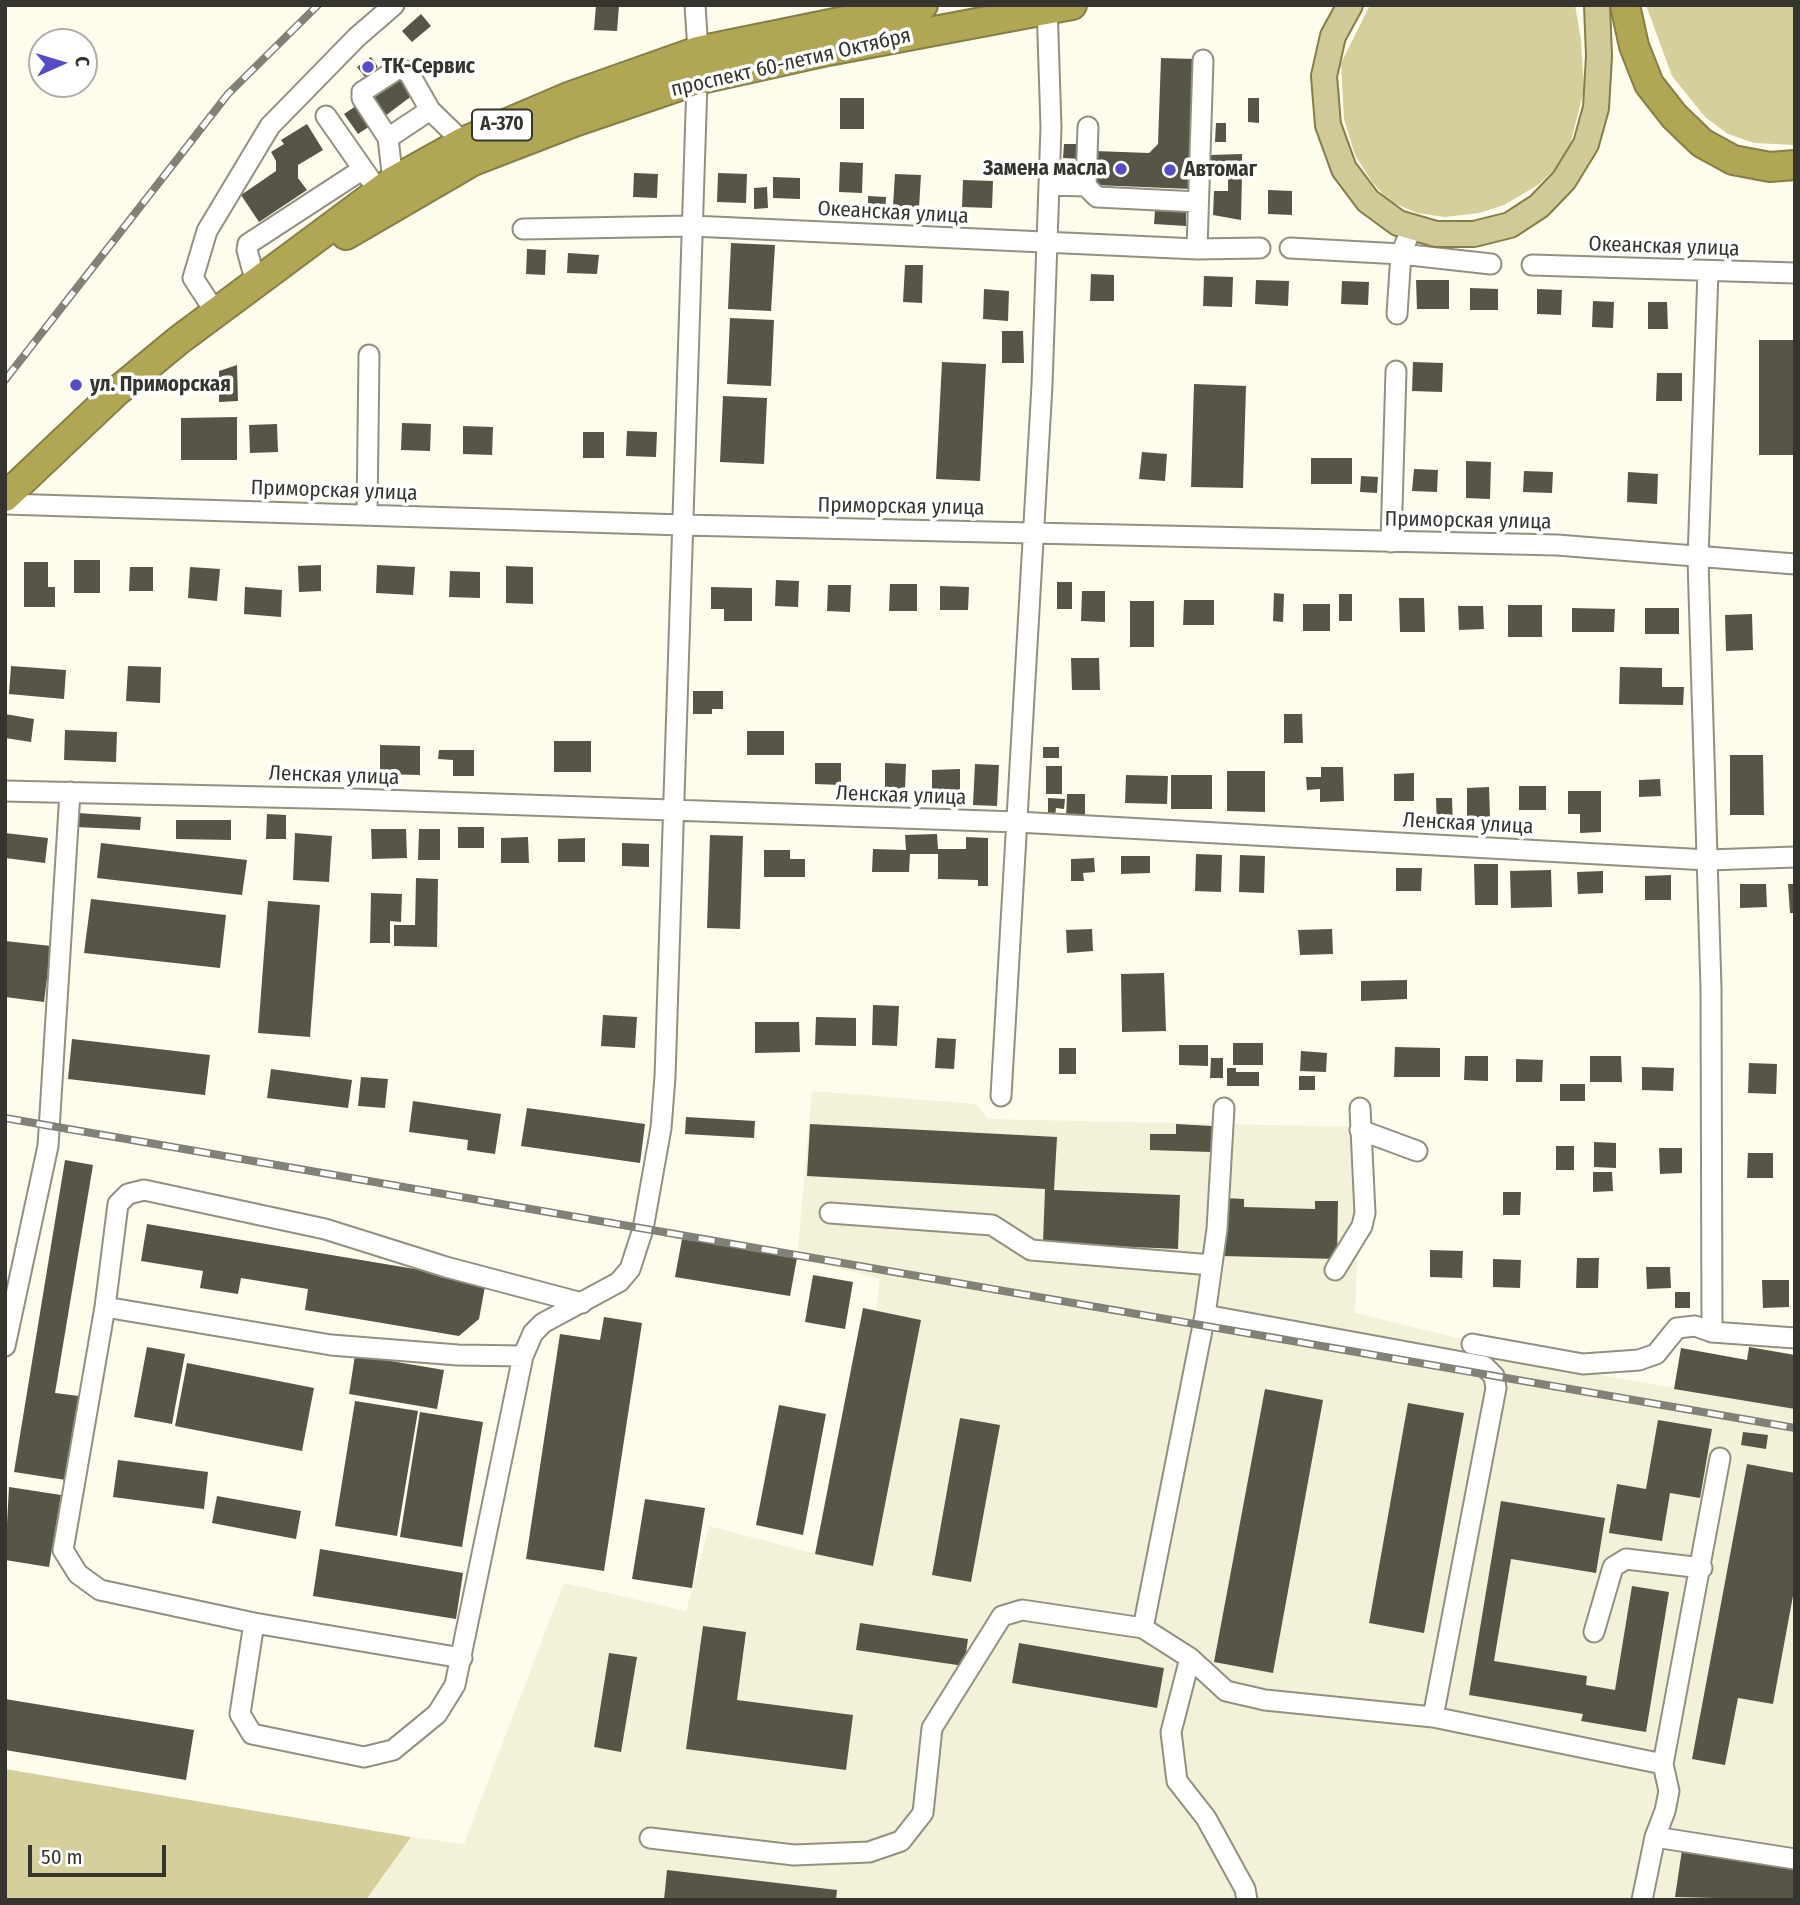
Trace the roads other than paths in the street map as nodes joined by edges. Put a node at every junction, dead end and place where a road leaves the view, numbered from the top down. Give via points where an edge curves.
1 (394, 5) edge
2 (695, 5) edge
3 (880, 5) edge
4 (923, 5) edge
5 (1350, 5) edge
6 (1597, 5) edge
7 (1625, 5) edge
8 (1055, 7) edge
9 (821, 26) junction
10 (698, 51) junction
11 (1203, 60) dead end
12 (697, 80) junction
13 (430, 110) junction
14 (326, 117) dead end
15 (1088, 127) dead end
16 (388, 138) junction
17 (463, 142) junction
18 (1795, 165) edge
19 (378, 180) junction
20 (1049, 185) junction
21 (1086, 186) junction
22 (1198, 202) junction
23 (692, 226) junction
24 (1412, 227) junction
25 (523, 229) dead end
26 (1047, 243) junction
27 (1260, 248) dead end
28 (1290, 248) dead end
29 (1197, 249) junction
30 (1401, 254) junction
31 (1491, 264) dead end
32 (1532, 265) dead end
33 (1708, 271) junction
34 (1795, 273) edge
35 (220, 310) junction
36 (1396, 314) dead end
37 (369, 355) dead end
38 (1396, 371) dead end
39 (5, 497) edge
40 (5, 504) edge
41 (367, 515) junction
42 (683, 525) junction
43 (1034, 532) junction
44 (1391, 542) junction
45 (1698, 559) junction
46 (1795, 564) edge
47 (5, 791) edge
48 (70, 792) junction
49 (674, 811) junction
50 (1017, 822) junction
51 (1795, 857) edge
52 (1708, 860) junction
53 (1001, 1096) dead end
54 (1224, 1108) dead end
55 (1360, 1108) dead end
56 (1360, 1130) junction
57 (1417, 1151) dead end
58 (831, 1213) dead end
59 (1212, 1265) junction
60 (1335, 1270) dead end
61 (582, 1303) junction
62 (105, 1307) junction
63 (1205, 1315) junction
64 (1712, 1332) junction
65 (1795, 1338) edge
66 (1472, 1344) dead end
67 (5, 1346) edge
68 (523, 1356) junction
69 (1720, 1458) dead end
70 (1702, 1568) junction
71 (254, 1623) junction
72 (1143, 1628) junction
73 (1594, 1632) dead end
74 (461, 1658) junction
75 (1190, 1658) junction
76 (1433, 1717) junction
77 (1663, 1764) junction
78 (1655, 1837) junction
79 (650, 1838) dead end
80 (1795, 1859) edge
81 (1247, 1900) edge
82 (1642, 1900) edge

1 - 35 street via 271,126 207,230 193,278
2 - 10 street
3 - 9 main road
4 - 9 highway, проспект 60-летия Октября / А-370
5 - 24 main road via 1333,36 1324,76 1328,125 1344,169 1368,201 1398,223
6 - 24 main road via 1600,57 1596,108 1586,144 1564,180 1539,206 1510,225 1474,234 1436,234
7 - 18 highway via 1649,84 1702,143 1733,160 1770,167
8 - 12 highway, проспект 60-летия Октября / А-370
8 - 20 street
9 - 10 highway, проспект 60-летия Октября / А-370
10 - 12 street
10 - 17 highway, проспект 60-летия Октября / А-370 via 571,96
11 - 22 street
12 - 23 street
12 - 35 highway, проспект 60-летия Октября / А-370 via 473,161
13 - 16 street
13 - 16 street via 404,68 362,92
13 - 17 street
14 - 19 street
15 - 21 street
16 - 19 street
17 - 19 highway, проспект 60-летия Октября / А-370
19 - 35 highway, проспект 60-летия Октября / А-370
20 - 21 street
20 - 26 street
21 - 22 street via 1097,197
22 - 29 street
23 - 25 street, Океанская улица
23 - 26 street, Океанская улица
23 - 42 street
24 - 30 street
26 - 29 street, Океанская улица
26 - 43 street
27 - 29 street, Океанская улица
28 - 30 street
30 - 31 street
30 - 36 street
32 - 33 street, Океанская улица
33 - 34 street, Океанская улица
33 - 45 street
35 - 39 highway, проспект 60-летия Октября / А-370 via 116,392
37 - 41 street
38 - 44 street
40 - 41 street, Приморская улица
41 - 42 street, Приморская улица
42 - 43 street, Приморская улица
42 - 49 street
43 - 44 street, Приморская улица
43 - 50 street
44 - 45 street, Приморская улица via 1557,545
45 - 46 street, Приморская улица
45 - 52 street
47 - 48 street, Ленская улица
48 - 49 street, Ленская улица
48 - 67 street via 48,1146
49 - 50 street, Ленская улица
49 - 61 street via 661,1128 630,1269 619,1282
50 - 52 street, Ленская улица
50 - 53 street
51 - 52 street, Ленская улица
52 - 64 street
54 - 59 street
55 - 56 street
56 - 57 street
56 - 60 street via 1365,1213
58 - 59 street via 992,1225 1031,1250
59 - 63 street
61 - 62 street via 446,1268 325,1229 144,1190 128,1194 118,1205
61 - 68 street via 542,1323
62 - 68 street via 331,1345
62 - 71 street via 63,1550 78,1574 100,1590
63 - 72 street
63 - 76 street via 1484,1366 1494,1376 1496,1388
64 - 65 street
64 - 66 street via 1695,1326 1677,1328 1656,1354 1639,1360 1583,1364
68 - 74 street
69 - 70 street
70 - 73 street via 1626,1559 1613,1567
70 - 77 street
71 - 74 street
71 - 74 street via 240,1714 253,1734 364,1758 393,1750 437,1714 455,1685
72 - 75 street
72 - 79 street via 1022,1610 1002,1616 932,1728 923,1813 901,1841 869,1852 794,1855
75 - 76 street via 1226,1691 1265,1700
75 - 81 street via 1171,1732 1177,1781 1206,1818
76 - 77 street
77 - 78 street via 1669,1791
78 - 80 street
78 - 82 street

